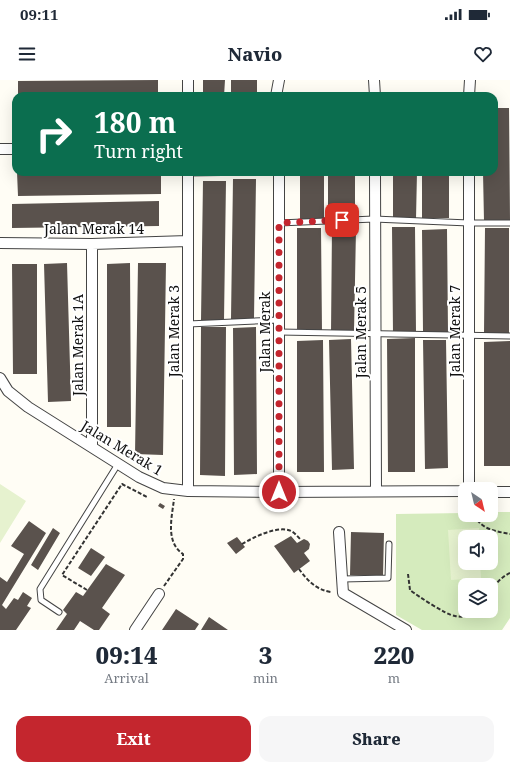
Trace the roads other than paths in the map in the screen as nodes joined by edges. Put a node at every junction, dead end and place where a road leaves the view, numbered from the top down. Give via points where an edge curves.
1 (188, 80) edge
2 (279, 80) edge
3 (374, 80) edge
4 (470, 80) edge
5 (188, 92) edge
6 (277, 92) edge
7 (375, 92) edge
8 (469, 92) edge
9 (0, 149) edge
10 (12, 149) edge
11 (188, 176) edge
12 (279, 176) edge
13 (374, 176) edge
14 (469, 176) edge
15 (374, 219) junction
16 (279, 223) junction
17 (469, 223) junction
18 (510, 223) edge
19 (188, 241) junction
20 (0, 243) edge
21 (92, 244) junction
22 (279, 320) junction
23 (188, 324) junction
24 (279, 332) junction
25 (374, 334) junction
26 (469, 336) junction
27 (510, 336) edge
28 (0, 378) edge
29 (92, 447) junction
30 (118, 464) junction
31 (469, 482) edge
32 (188, 491) junction
33 (376, 491) junction
34 (458, 491) edge
35 (279, 492) junction
36 (498, 492) edge
37 (510, 492) edge
38 (339, 532) dead end
39 (389, 544) dead end
40 (342, 579) junction
41 (159, 594) road end
42 (59, 612) dead end
43 (135, 630) edge
44 (406, 630) edge

1 - 5 street
2 - 6 street
3 - 7 street
4 - 8 street
9 - 10 street
11 - 19 street, Jalan Merak 3
12 - 16 street, Jalan Merak
13 - 15 street, Jalan Merak 5
14 - 17 street, Jalan Merak 7
15 - 16 lane
15 - 17 lane
15 - 25 street, Jalan Merak 5
16 - 22 street, Jalan Merak
17 - 18 lane
17 - 26 street, Jalan Merak 7
19 - 21 street, Jalan Merak 14
19 - 23 street, Jalan Merak 3
20 - 21 street, Jalan Merak 14
21 - 29 street, Jalan Merak 1A
22 - 23 lane
22 - 24 street, Jalan Merak
23 - 32 street, Jalan Merak 3
24 - 25 lane
24 - 35 street, Jalan Merak
25 - 26 lane
25 - 33 street, Jalan Merak 5
26 - 27 lane
26 - 31 street, Jalan Merak 7
28 - 29 street, Jalan Merak 1 via 8,391 22,403
29 - 30 street, Jalan Merak 1
30 - 32 street, Jalan Merak 1 via 151,484
30 - 42 lane via 40,589 41,600
32 - 35 street, Jalan Merak 1
33 - 34 street, Jalan Merak 1
33 - 35 street, Jalan Merak 1
36 - 37 street
38 - 40 street
39 - 40 lane via 388,578
40 - 44 street via 343,593
41 - 43 street

